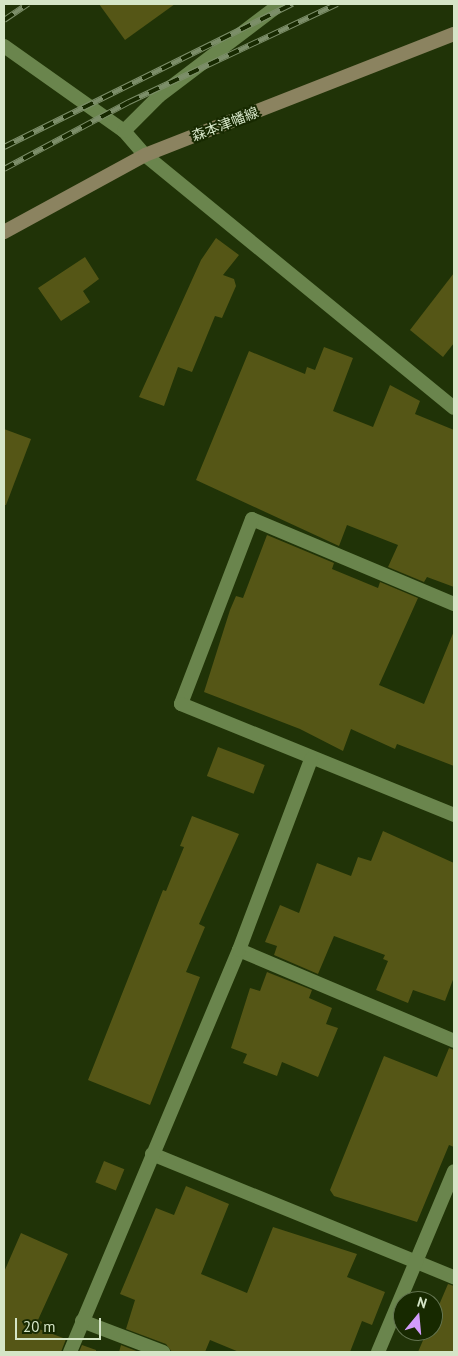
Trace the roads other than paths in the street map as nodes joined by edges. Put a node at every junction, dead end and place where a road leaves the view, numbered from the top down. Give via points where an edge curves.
1 (280, 4) edge
2 (454, 34) edge
3 (4, 46) edge
4 (124, 132) junction
5 (146, 155) junction
6 (4, 232) edge
7 (454, 408) edge
8 (454, 604) edge
9 (311, 760) junction
10 (454, 815) edge
11 (239, 950) junction
12 (454, 1041) edge
13 (152, 1154) junction
14 (454, 1171) edge
15 (416, 1261) junction
16 (454, 1277) edge
17 (82, 1321) junction
18 (70, 1352) edge
19 (164, 1352) edge
20 (378, 1352) edge

1 - 4 street via 159,96
2 - 5 main road, 森本津幡線
3 - 4 street
4 - 5 street
5 - 6 main road, 森本津幡線
5 - 7 street
8 - 9 street via 252,519 181,704
9 - 10 street
9 - 11 street
11 - 12 street
11 - 13 street
13 - 15 street
13 - 17 street
14 - 15 street
15 - 16 street
15 - 20 street
17 - 18 street
17 - 19 street

